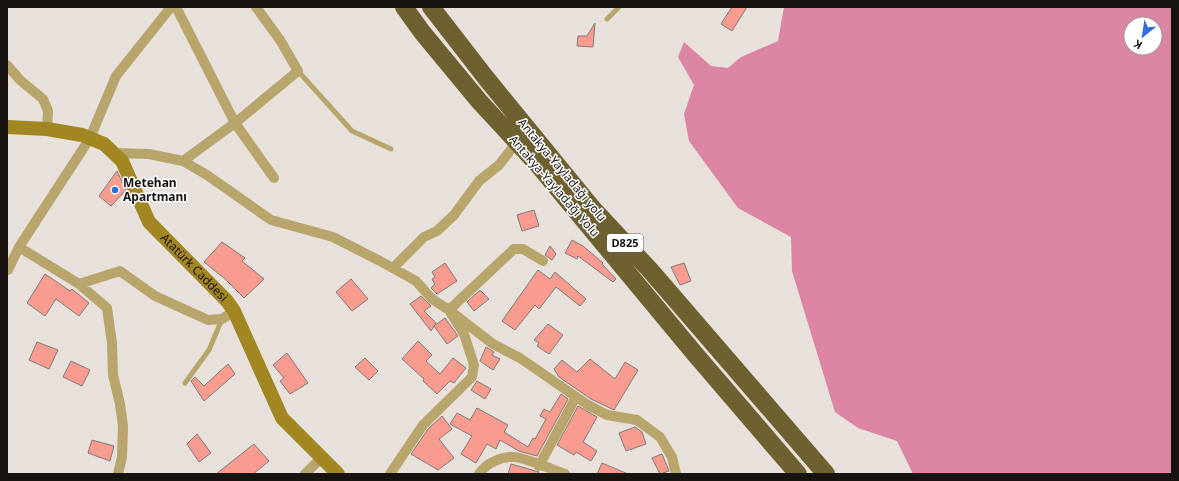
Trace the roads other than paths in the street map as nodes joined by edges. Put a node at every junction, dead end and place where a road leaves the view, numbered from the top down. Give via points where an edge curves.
1 (171, 7) edge
2 (176, 7) edge
3 (256, 7) edge
4 (404, 7) edge
5 (430, 7) edge
6 (619, 7) edge
7 (607, 19) dead end
8 (7, 65) edge
9 (298, 71) junction
10 (235, 123) junction
11 (7, 128) edge
12 (48, 129) junction
13 (90, 138) junction
14 (517, 142) junction
15 (391, 149) dead end
16 (114, 153) junction
17 (184, 161) junction
18 (274, 178) dead end
19 (19, 247) junction
20 (544, 261) dead end
21 (393, 268) junction
22 (7, 270) edge
23 (79, 284) junction
24 (449, 310) junction
25 (234, 311) junction
26 (222, 319) junction
27 (185, 383) dead end
28 (576, 397) junction
29 (321, 458) junction
30 (540, 466) junction
31 (121, 473) edge
32 (305, 474) edge
33 (338, 474) edge
34 (390, 474) edge
35 (479, 474) edge
36 (565, 474) edge
37 (676, 474) edge
38 (798, 474) edge
39 (826, 474) edge

1 - 13 street via 116,76
2 - 10 street
3 - 9 street
4 - 14 highway, Antakya-Yayladağı Yolu / D825 via 479,101
5 - 39 highway, Antakya-Yayladağı yolu / D825 via 593,209 650,270
6 - 7 lane
8 - 12 street via 43,99 48,111
9 - 10 street
9 - 15 lane via 352,131
10 - 17 street
10 - 18 street
11 - 12 main road, Atatürk Caddesi
12 - 13 main road, Atatürk Caddesi
13 - 16 main road, Atatürk Caddesi via 104,144
13 - 19 street
14 - 21 street via 499,165 479,181 454,215 436,231 424,237
14 - 38 highway, Antakya-Yayladağı Yolu / D825
16 - 17 street via 150,154
16 - 25 main road, Atatürk Caddesi via 122,161 149,222
17 - 21 street via 271,220 333,237
19 - 22 street
19 - 23 street
20 - 24 street via 523,249 514,249
21 - 24 street via 416,281 432,299
23 - 26 street via 120,271 166,302 208,320
23 - 31 street via 107,308 113,375 123,426
24 - 28 street via 493,344 520,358
24 - 34 street via 464,334 474,366 472,377 423,425
25 - 26 street
25 - 29 main road, Atatürk Caddesi via 282,418
26 - 27 lane via 209,350
28 - 30 street
28 - 37 street via 607,415 637,420 660,437 672,457
29 - 32 street
29 - 33 main road, Atatürk Caddesi
30 - 35 street via 515,457 494,461
30 - 36 street

